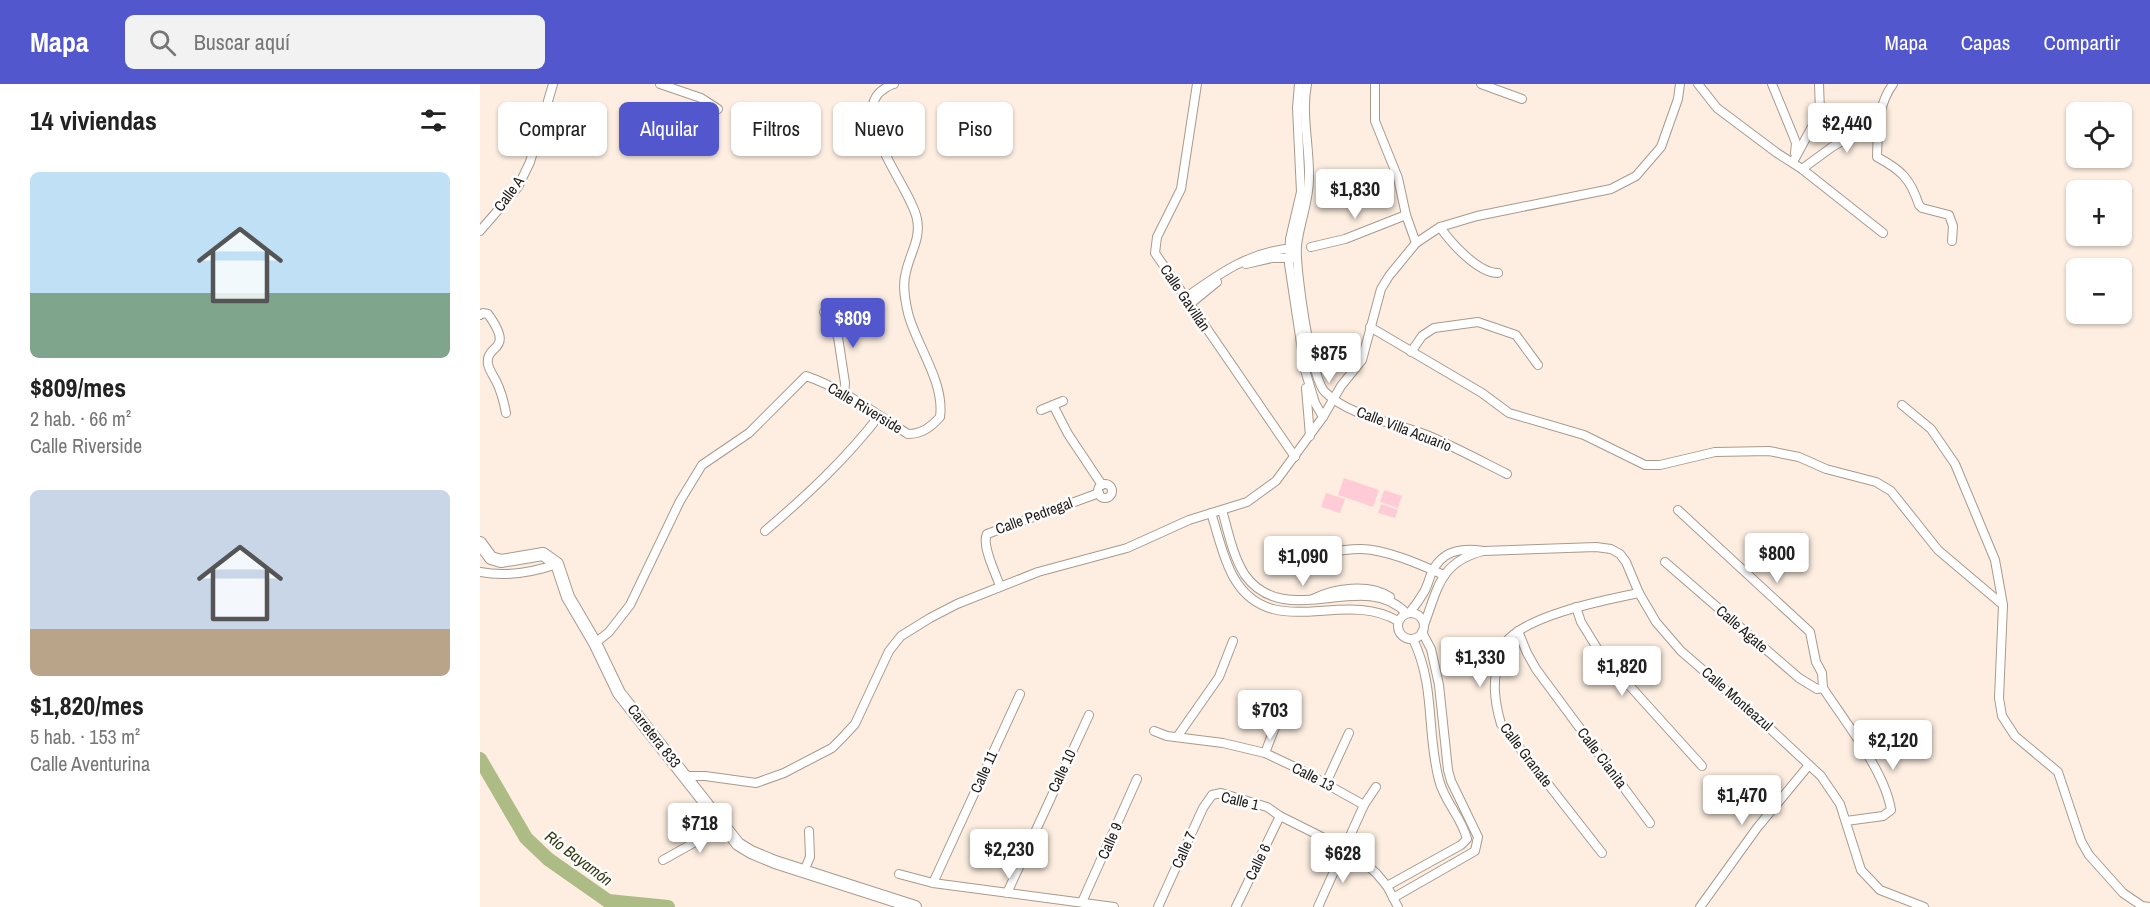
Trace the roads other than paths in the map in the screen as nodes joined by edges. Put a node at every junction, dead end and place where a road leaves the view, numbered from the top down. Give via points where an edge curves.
1 (553, 84) edge
2 (660, 84) edge
3 (894, 84) edge
4 (1197, 84) edge
5 (1299, 84) edge
6 (1306, 84) edge
7 (1375, 84) edge
8 (1481, 84) edge
9 (1680, 84) edge
10 (1698, 84) edge
11 (1772, 84) edge
12 (1819, 84) edge
13 (1893, 84) edge
14 (1522, 99) dead end
15 (707, 102) edge
16 (1879, 119) junction
17 (1793, 162) junction
18 (1802, 169) junction
19 (1406, 215) junction
20 (1440, 227) junction
21 (480, 231) edge
22 (1883, 232) dead end
23 (1952, 241) dead end
24 (1416, 243) junction
25 (1311, 247) dead end
26 (1293, 253) junction
27 (1498, 273) dead end
28 (1188, 301) junction
29 (824, 312) dead end
30 (480, 315) edge
31 (1370, 327) junction
32 (1411, 352) junction
33 (1538, 365) dead end
34 (1310, 369) junction
35 (844, 394) junction
36 (1334, 399) junction
37 (1063, 401) dead end
38 (1053, 405) junction
39 (1902, 405) dead end
40 (1041, 410) dead end
41 (506, 413) dead end
42 (1326, 413) junction
43 (879, 416) junction
44 (1310, 436) junction
45 (1295, 457) junction
46 (1507, 474) dead end
47 (1222, 510) junction
48 (1678, 510) dead end
49 (1210, 513) junction
50 (765, 531) dead end
51 (480, 543) edge
52 (1298, 543) dead end
53 (1483, 551) junction
54 (1665, 562) dead end
55 (557, 564) junction
56 (1433, 570) junction
57 (480, 572) edge
58 (1444, 575) junction
59 (1000, 586) junction
60 (1639, 593) junction
61 (2003, 605) junction
62 (1576, 607) junction
63 (1408, 613) junction
64 (1398, 621) junction
65 (1423, 628) junction
66 (1518, 631) junction
67 (1413, 639) junction
68 (1233, 641) dead end
69 (595, 644) junction
70 (1823, 688) junction
71 (1020, 694) dead end
72 (1287, 696) dead end
73 (1089, 715) dead end
74 (1154, 731) dead end
75 (1349, 733) dead end
76 (1177, 737) junction
77 (1265, 753) junction
78 (1809, 765) junction
79 (1702, 766) dead end
80 (686, 776) junction
81 (1137, 779) dead end
82 (1326, 783) junction
83 (1376, 787) dead end
84 (1212, 795) joint
85 (1364, 805) junction
86 (1280, 816) junction
87 (1846, 821) junction
88 (1650, 823) dead end
89 (724, 826) junction
90 (809, 831) dead end
91 (1345, 850) junction
92 (1602, 853) dead end
93 (663, 860) dead end
94 (804, 871) junction
95 (899, 874) dead end
96 (933, 883) junction
97 (1387, 886) junction
98 (1007, 893) junction
99 (1393, 898) junction
100 (1083, 902) junction
101 (915, 907) edge
102 (1114, 907) edge
103 (1158, 907) edge
104 (1236, 907) edge
105 (1318, 907) edge
106 (1398, 907) edge
107 (1700, 907) edge
108 (1924, 907) edge
109 (2150, 907) edge

1 - 21 street, Calle A via 530,162 518,187
2 - 15 street
3 - 43 street, Calle Riverside via 877,96 871,111 881,144 917,217 918,238 905,272 905,298 941,408 936,422 917,434 908,434
4 - 28 street, Calle Gavillán via 1181,189 1157,237 1155,253
5 - 26 street via 1301,192
6 - 26 street via 1309,189
7 - 19 street via 1376,121 1398,178
8 - 14 street
9 - 20 street via 1661,147 1636,176 1611,189 1479,215
10 - 17 street via 1717,108
11 - 17 street via 1796,143
12 - 17 street via 1820,112
13 - 16 street via 1883,99
16 - 18 street
16 - 23 street via 1877,157 1905,176 1922,208 1949,215
17 - 18 street
18 - 22 street
19 - 24 street
19 - 25 street via 1345,239
20 - 24 street
20 - 27 street via 1474,263 1489,273
24 - 31 street via 1381,289
26 - 28 street via 1247,258 1224,271
26 - 34 street
28 - 45 street, Calle Gavillán
29 - 35 street via 838,337
30 - 41 street via 488,314 500,335 488,364
31 - 32 street
31 - 36 street via 1362,360
32 - 33 street via 1422,336 1434,328 1478,322 1516,335
32 - 61 street via 1509,413 1584,435 1645,465 1714,452 1769,451 1876,482 1891,491 1938,550
34 - 36 street via 1322,389
34 - 42 street via 1314,403
34 - 44 street
35 - 43 street, Calle Riverside
35 - 69 street, Calle Riverside via 806,376 749,433 702,465 680,501 630,605
36 - 42 street
36 - 46 street, Calle Villa Acuario via 1364,415 1428,436
37 - 38 street
38 - 40 street
38 - 59 street, Calle Pedregal via 1100,489 987,534 986,546
39 - 61 street via 1931,429 1955,464 1995,560
42 - 44 street
43 - 50 street via 819,484
44 - 45 street
45 - 47 street via 1276,481 1257,495
47 - 49 street
47 - 63 street via 1241,567 1262,592 1290,601 1370,596 1399,605
48 - 70 street via 1810,632
49 - 59 street via 1127,548
49 - 64 street via 1235,579 1260,604 1290,612 1362,608
51 - 55 street via 490,558 501,561 543,554
52 - 56 street via 1316,552 1371,550
53 - 56 street, Calle Monteazul via 1455,550 1445,555
53 - 58 street, Calle Monteazul via 1453,563
53 - 60 street, Calle Monteazul via 1611,549 1626,562
54 - 70 street, Calle Agate via 1799,678 1817,689
55 - 57 street via 533,572
55 - 69 street, Carretera 833 via 568,597
56 - 58 street
56 - 63 street, Calle Monteazul via 1425,591
58 - 65 street, Calle Monteazul
59 - 80 street via 901,636 889,651 855,724 832,748 756,783
60 - 62 street
60 - 78 street, Calle Monteazul via 1656,622 1681,651
61 - 109 street via 1999,698 2002,716 2015,736 2058,772 2089,855 2123,893
62 - 66 street
62 - 79 street via 1600,653
63 - 64 street
63 - 65 street via 1418,615
64 - 67 street via 1399,633
65 - 67 street
65 - 99 street via 1439,684 1451,781 1478,837 1475,851
66 - 88 street, Calle Cianita via 1536,669
66 - 92 street, Calle Granate via 1504,644 1493,684 1501,724
67 - 97 street via 1429,687 1439,780 1467,839
68 - 76 street via 1219,677
69 - 80 street, Carretera 833 via 619,693
70 - 87 street via 1882,778 1889,798 1891,810 1883,816
71 - 96 street, Calle 11
72 - 77 street
73 - 98 street, Calle 10
74 - 76 street, Calle 13
75 - 82 street
76 - 77 street, Calle 13
77 - 82 street, Calle 13
78 - 87 street, Calle Monteazul via 1840,804
78 - 107 street
80 - 89 street, Carretera 833
81 - 100 street, Calle 9
82 - 85 street, Calle 13
83 - 85 street
84 - 86 street, Calle 1 via 1221,793 1248,800
84 - 103 street, Calle 7
85 - 91 street
86 - 91 street, Calle 1
86 - 104 street, Calle 6
87 - 108 street, Calle Monteazul via 1861,870 1880,890
89 - 93 street
89 - 94 street, Carretera 833 via 738,844 751,852
90 - 94 street via 810,856
91 - 97 street, Calle 1
91 - 105 street
94 - 101 street, Carretera 833
95 - 96 street
96 - 98 street
97 - 99 street, Calle 1
98 - 100 street
99 - 106 street, Calle 1
100 - 102 street

